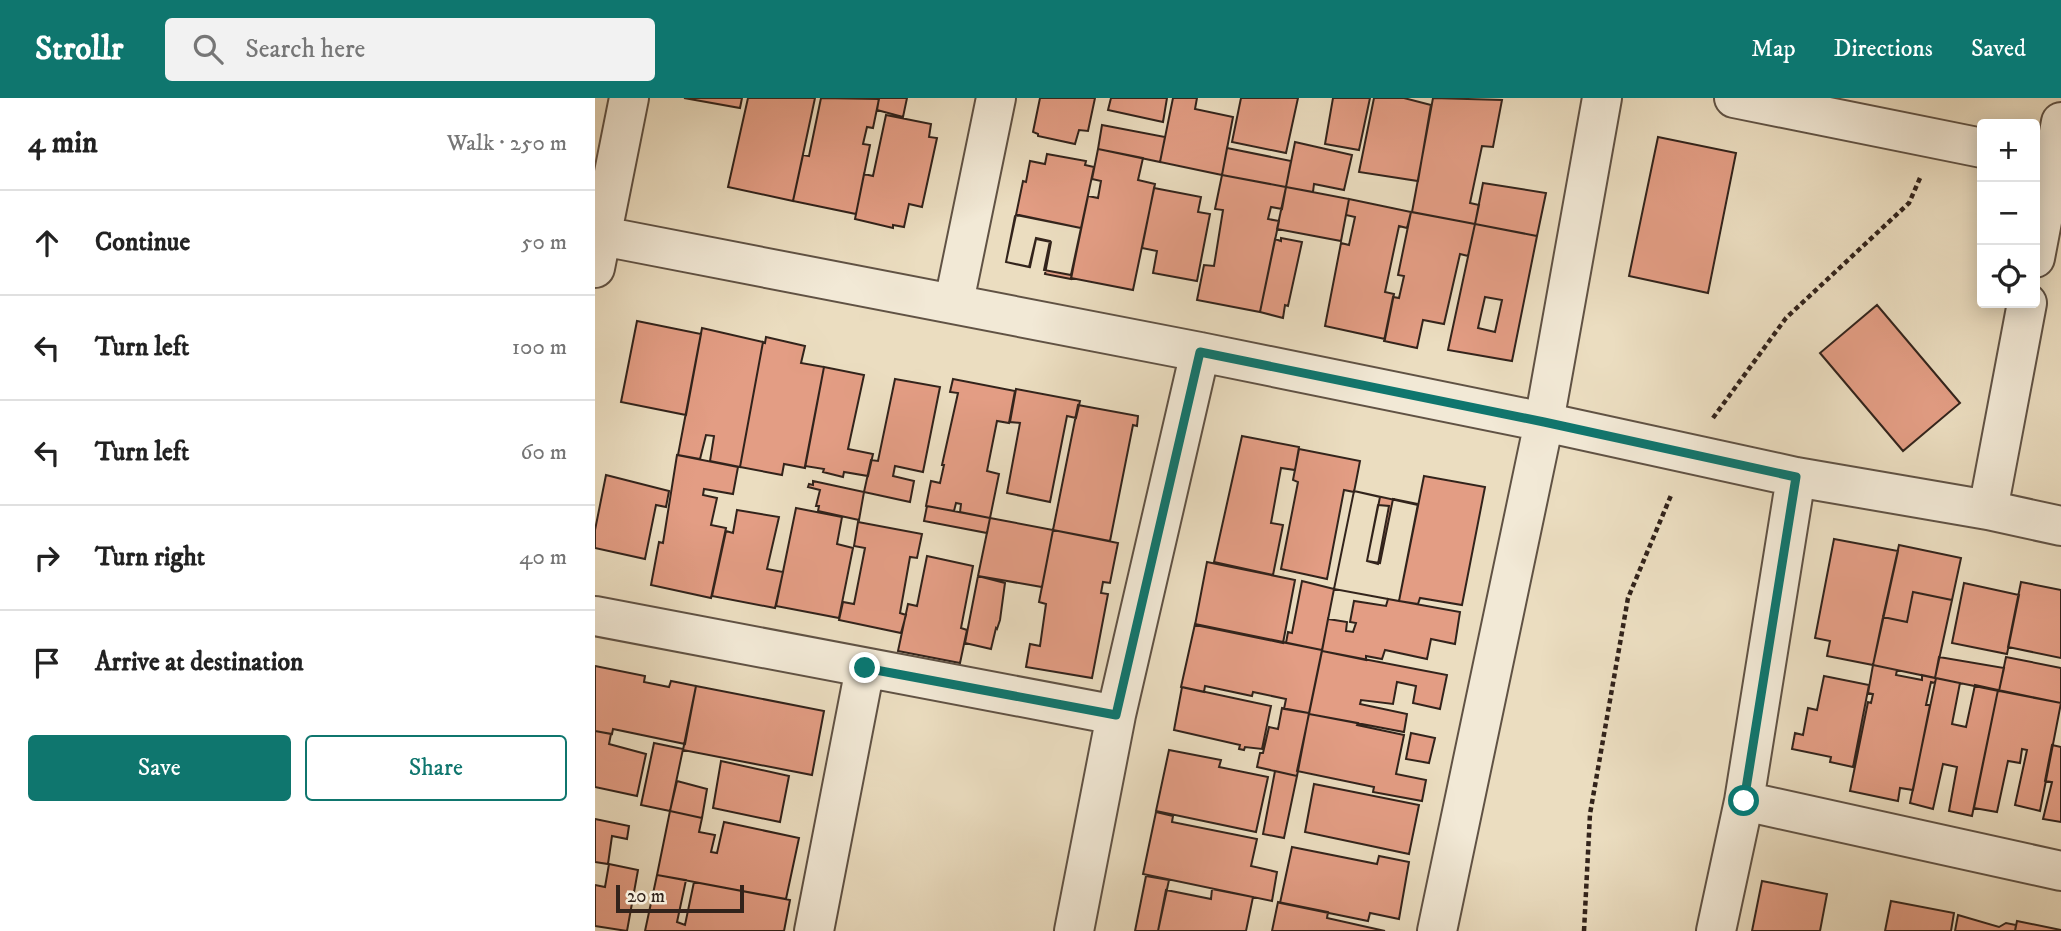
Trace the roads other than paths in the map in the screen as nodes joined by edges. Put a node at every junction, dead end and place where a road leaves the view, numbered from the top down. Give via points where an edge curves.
1 (629, 98) edge
2 (996, 98) edge
3 (1602, 98) edge
4 (1740, 98) edge
5 (2061, 122) edge
6 (1977, 147) edge
7 (2049, 162) edge
8 (2037, 245) edge
9 (599, 252) edge
10 (954, 302) junction
11 (2026, 308) edge
12 (1200, 352) junction
13 (1544, 422) junction
14 (1796, 477) junction
15 (1988, 510) junction
16 (2061, 526) edge
17 (595, 616) edge
18 (865, 668) junction
19 (1116, 715) junction
20 (1744, 801) junction
21 (2061, 871) edge
22 (814, 931) edge
23 (1074, 931) edge
24 (1437, 931) edge
25 (1716, 931) edge

1 - 9 street
2 - 10 street
3 - 13 street
4 - 6 street
5 - 7 street
7 - 8 street
9 - 10 street
10 - 12 street
11 - 15 street
12 - 13 street
12 - 19 street
13 - 14 street
13 - 24 street
14 - 15 street
14 - 20 street
15 - 16 street
17 - 18 street
18 - 19 street
18 - 22 street
19 - 23 street
20 - 21 street
20 - 25 street

